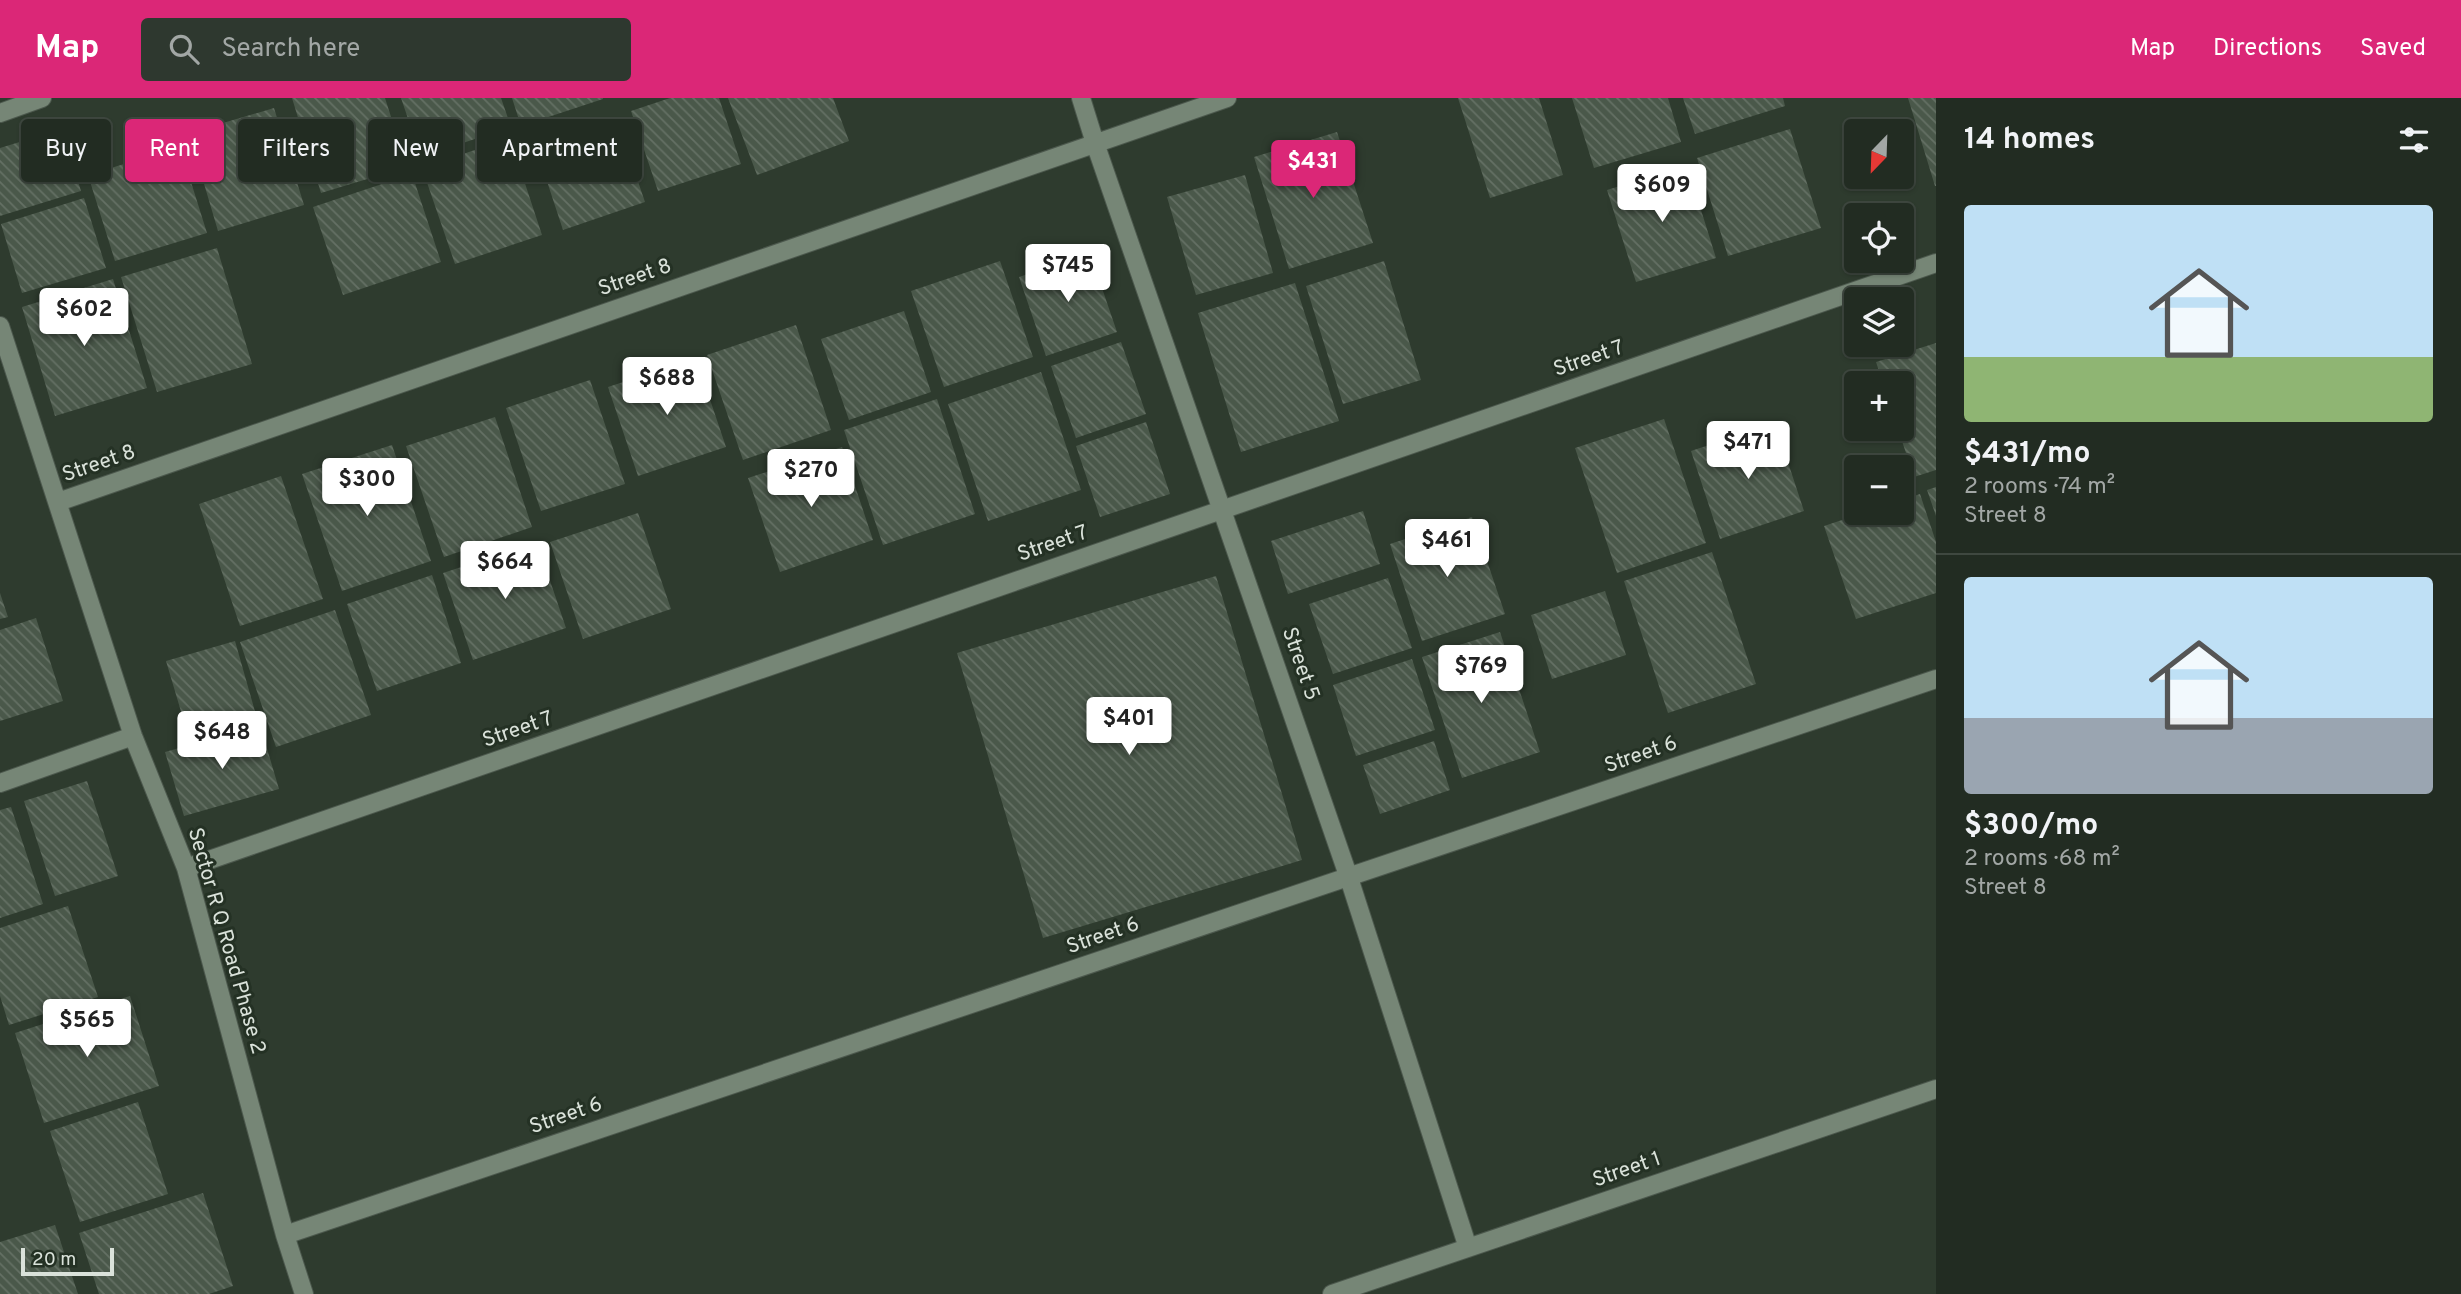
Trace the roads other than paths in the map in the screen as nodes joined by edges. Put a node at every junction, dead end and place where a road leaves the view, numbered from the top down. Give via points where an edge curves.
1 (42, 98) edge
2 (1081, 98) edge
3 (1227, 98) edge
4 (0, 113) edge
5 (1095, 143) junction
6 (1936, 263) edge
7 (0, 326) edge
8 (58, 502) junction
9 (1223, 510) junction
10 (1936, 679) edge
11 (133, 736) junction
12 (0, 783) edge
13 (186, 868) junction
14 (1349, 878) junction
15 (1936, 1089) edge
16 (285, 1235) junction
17 (1468, 1248) junction
18 (304, 1294) edge
19 (1332, 1294) edge

1 - 4 street
2 - 5 street, Street 5
3 - 5 street, Street 8
5 - 8 street, Street 8
5 - 9 street, Street 5
6 - 9 street, Street 7
7 - 8 street, Sector R Q Road Phase 2
8 - 11 street, Sector R Q Road Phase 2
9 - 13 street, Street 7
9 - 14 street, Street 5
10 - 14 street, Street 6
11 - 12 street
11 - 13 street, Sector R Q Road Phase 2
13 - 16 street, Sector R Q Road Phase 2
14 - 16 street, Street 6
14 - 17 street, Street 5
15 - 17 street, Street 1
16 - 18 street, Sector R Q Road Phase 2
17 - 19 street, Street 1

